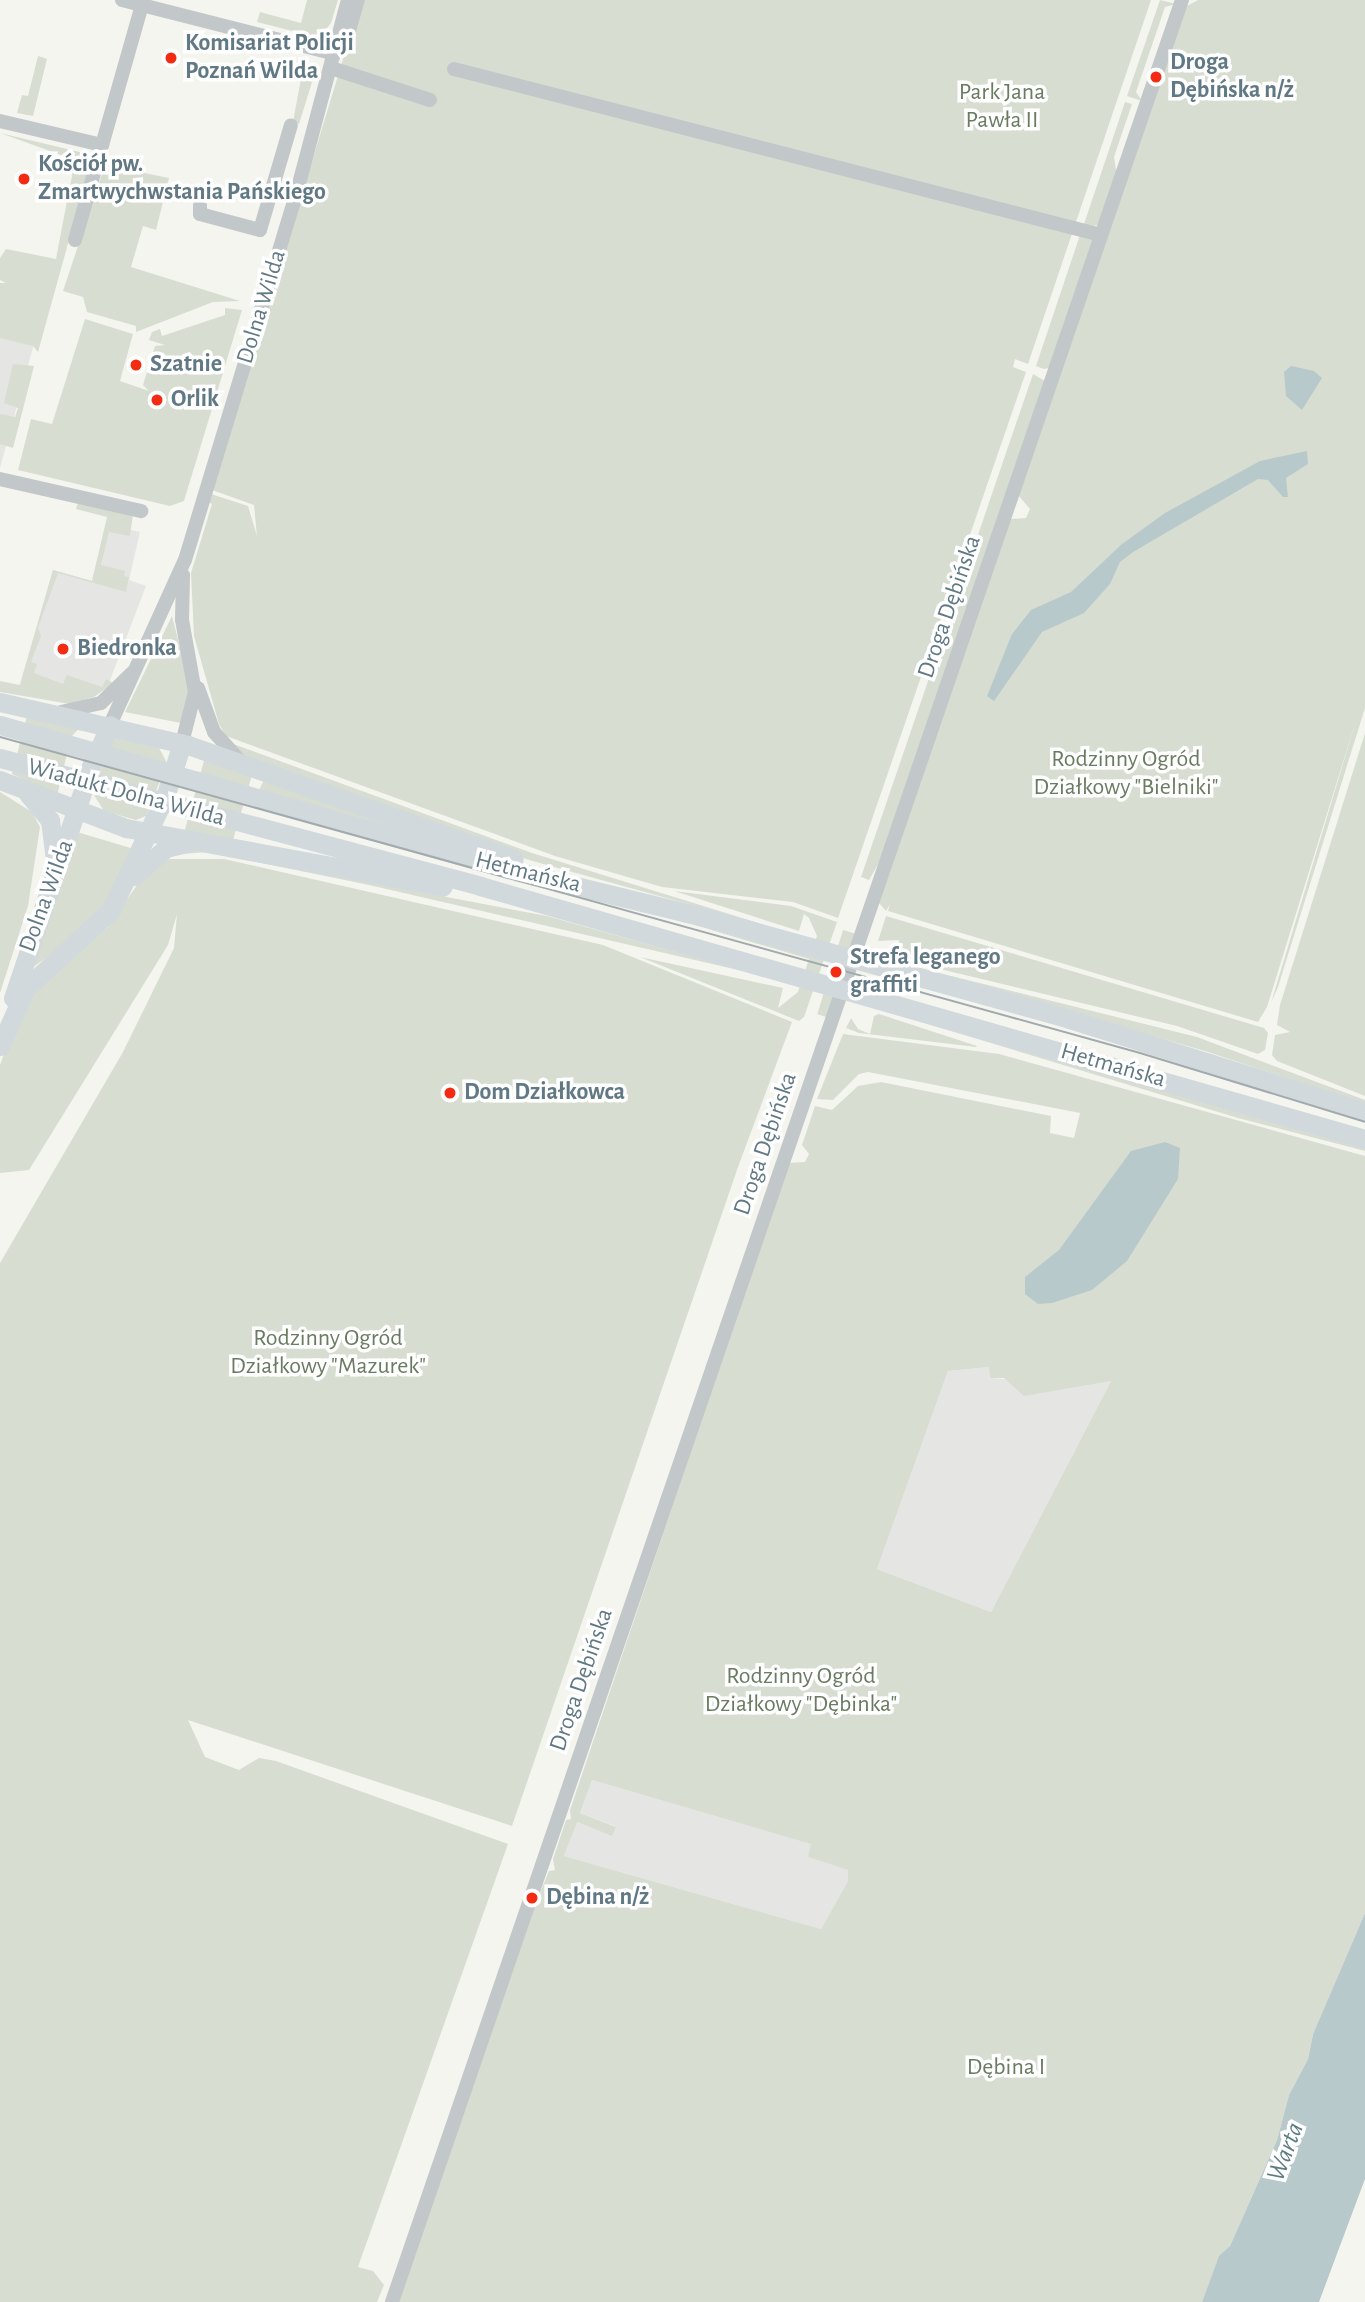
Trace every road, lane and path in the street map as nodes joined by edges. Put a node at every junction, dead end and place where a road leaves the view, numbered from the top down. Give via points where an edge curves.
1 (122, 0) edge
2 (348, 0) edge
3 (358, 0) edge
4 (1182, 0) edge
5 (142, 5) junction
6 (335, 54) junction
7 (331, 68) junction
8 (454, 69) dead end
9 (430, 100) dead end
10 (0, 121) edge
11 (296, 126) dead end
12 (102, 145) junction
13 (200, 205) dead end
14 (1101, 235) junction
15 (75, 240) dead end
16 (0, 479) edge
17 (141, 511) dead end
18 (185, 560) junction
19 (138, 667) junction
20 (195, 677) junction
21 (0, 702) edge
22 (47, 712) junction
23 (0, 725) edge
24 (110, 725) junction
25 (182, 743) junction
26 (8, 760) edge
27 (249, 766) junction
28 (0, 780) edge
29 (22, 789) junction
30 (244, 792) joint
31 (77, 811) junction
32 (235, 823) joint
33 (149, 832) junction
34 (205, 843) junction
35 (53, 875) junction
36 (121, 889) junction
37 (600, 891) junction
38 (566, 912) junction
39 (8, 1023) junction
40 (0, 1046) edge
41 (1365, 1112) edge
42 (1365, 1139) edge
43 (392, 2302) edge

1 - 5 street
2 - 6 street, Dolna Wilda
3 - 6 street, Dolna Wilda via 348,34
4 - 14 street, Droga Dębińska
5 - 6 street
5 - 12 street
6 - 7 street, Dolna Wilda
7 - 9 street
7 - 18 street, Dolna Wilda
8 - 14 street
10 - 12 street
11 - 13 street via 260,230 200,214
12 - 15 street
14 - 43 street, Droga Dębińska
16 - 17 street
18 - 19 street, Dolna Wilda
18 - 20 street, Dolna Wilda via 182,621
19 - 22 street via 98,705
19 - 24 street, Dolna Wilda
20 - 25 street, Dolna Wilda via 195,697
20 - 27 street via 214,732 229,752
21 - 22 main road
22 - 24 main road
23 - 30 main road, Wiadukt Dolna Wilda
24 - 25 main road
24 - 31 main road, Dolna Wilda via 95,754
25 - 27 main road
25 - 33 main road, Dolna Wilda
26 - 32 main road, Wiadukt Dolna Wilda
27 - 37 main road
28 - 29 main road
29 - 31 main road
29 - 35 main road via 53,827
30 - 37 main road, Hetmańska via 410,842
31 - 33 main road
31 - 35 main road, Dolna Wilda
32 - 38 main road, Hetmańska
33 - 34 main road
33 - 36 main road, Dolna Wilda
34 - 36 main road via 166,848
34 - 38 main road
35 - 39 main road, Dolna Wilda
36 - 39 main road, Dolna Wilda via 100,925 26,988
37 - 41 main road, Hetmańska via 1199,1057
38 - 42 main road, Hetmańska
39 - 40 main road, Dolna Wilda

